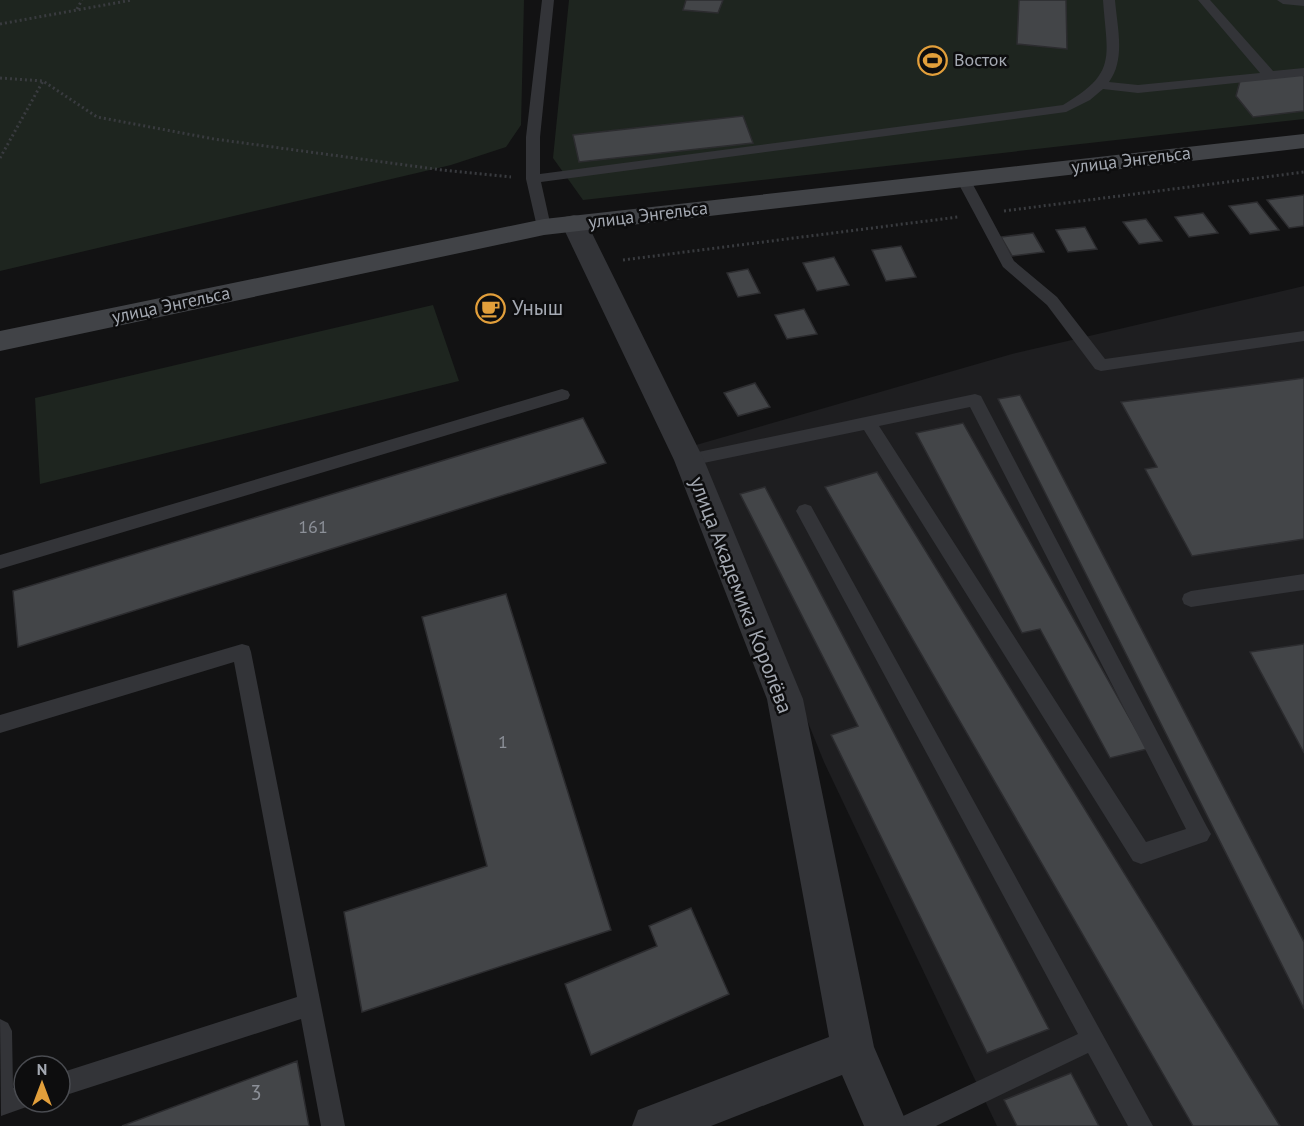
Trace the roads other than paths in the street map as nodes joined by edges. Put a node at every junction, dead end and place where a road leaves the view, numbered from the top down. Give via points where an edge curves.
1 (548, 0) edge
2 (1109, 0) edge
3 (1204, 0) edge
4 (1282, 0) edge
5 (1304, 2) edge
6 (1304, 72) edge
7 (1269, 75) junction
8 (1102, 85) junction
9 (1304, 141) edge
10 (532, 179) junction
11 (963, 180) junction
12 (559, 225) junction
13 (1304, 336) edge
14 (0, 341) edge
15 (562, 396) dead end
16 (868, 423) junction
17 (689, 460) junction
18 (805, 511) dead end
19 (0, 562) edge
20 (1304, 582) edge
21 (1191, 599) dead end
22 (0, 724) edge
23 (309, 1005) junction
24 (0, 1031) edge
25 (1092, 1039) junction
26 (853, 1049) junction
27 (72, 1081) edge
28 (12, 1101) edge
29 (333, 1126) edge
30 (654, 1126) edge
31 (886, 1126) edge
32 (910, 1126) edge
33 (1141, 1126) edge

1 - 10 lane
2 - 8 lane via 1112,68
3 - 7 lane
4 - 5 lane
6 - 7 lane
7 - 8 lane via 1138,88
8 - 10 lane via 1066,108
9 - 11 main road, улица Энгельса
10 - 12 lane
11 - 12 main road, улица Энгельса
11 - 13 lane via 1008,264 1052,301 1101,365
12 - 14 main road, улица Энгельса
12 - 17 street, улица Академика Королёва via 594,264
15 - 19 lane
16 - 16 lane via 975,400 1200,834 1141,854
16 - 17 lane
17 - 26 street, улица Академика Королёва via 784,699
18 - 25 lane
20 - 21 lane
22 - 23 lane via 242,652
23 - 27 lane
23 - 29 lane
24 - 28 lane via 1,1104
25 - 32 lane
25 - 33 lane
26 - 30 street
26 - 31 street, улица Академика Королёва

